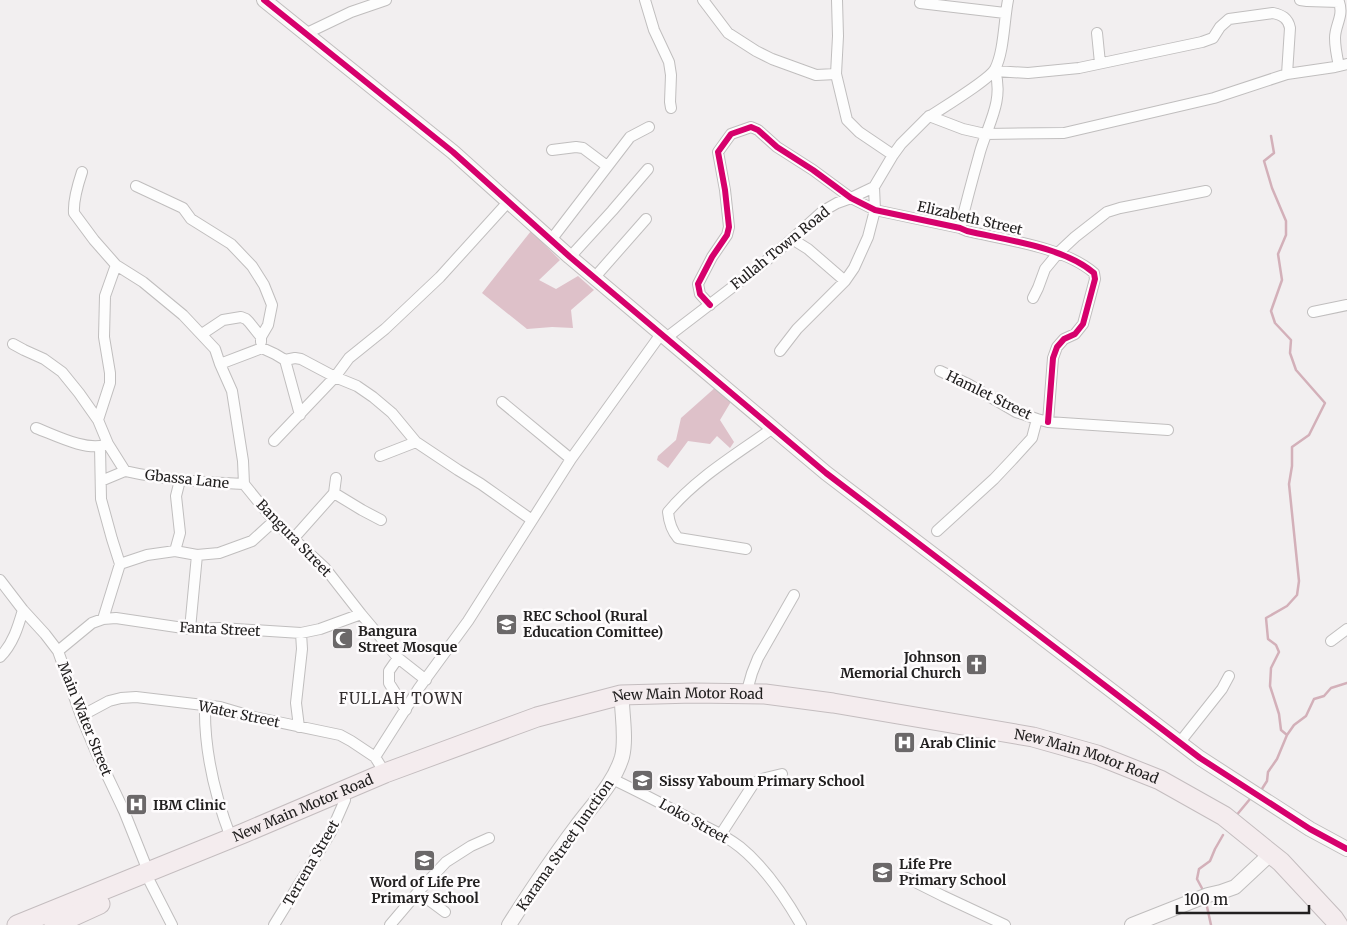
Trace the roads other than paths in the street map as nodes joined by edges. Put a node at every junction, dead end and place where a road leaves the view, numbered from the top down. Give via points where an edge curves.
1 (264, 0) edge
2 (386, 0) edge
3 (645, 0) edge
4 (703, 0) edge
5 (837, 0) edge
6 (1008, 0) edge
7 (1300, 0) edge
8 (920, 3) dead end
9 (1005, 13) junction
10 (1097, 33) dead end
11 (305, 34) junction
12 (1100, 63) junction
13 (1343, 65) edge
14 (995, 70) junction
15 (836, 74) junction
16 (1287, 74) junction
17 (671, 108) dead end
18 (930, 116) junction
19 (649, 127) dead end
20 (985, 134) junction
21 (552, 150) dead end
22 (893, 154) junction
23 (607, 166) junction
24 (648, 169) dead end
25 (82, 172) dead end
26 (136, 186) dead end
27 (874, 187) junction
28 (1206, 191) dead end
29 (851, 198) junction
30 (508, 202) junction
31 (875, 210) junction
32 (646, 219) dead end
33 (960, 228) junction
34 (792, 239) junction
35 (551, 240) junction
36 (1059, 252) junction
37 (570, 257) junction
38 (116, 265) junction
39 (595, 276) junction
40 (844, 281) junction
41 (1033, 298) dead end
42 (710, 305) junction
43 (1347, 305) edge
44 (1313, 312) dead end
45 (202, 334) junction
46 (664, 336) junction
47 (261, 337) junction
48 (14, 344) dead end
49 (262, 348) junction
50 (780, 350) dead end
51 (285, 360) junction
52 (220, 364) junction
53 (940, 371) dead end
54 (335, 377) junction
55 (502, 402) dead end
56 (300, 414) junction
57 (1037, 419) junction
58 (98, 420) junction
59 (1048, 422) junction
60 (36, 428) dead end
61 (773, 428) junction
62 (1168, 430) dead end
63 (274, 441) dead end
64 (416, 442) junction
65 (104, 445) junction
66 (380, 456) dead end
67 (571, 459) junction
68 (125, 471) junction
69 (336, 478) dead end
70 (180, 480) junction
71 (101, 481) junction
72 (244, 484) junction
73 (334, 493) junction
74 (274, 520) junction
75 (381, 520) dead end
76 (532, 520) junction
77 (937, 531) dead end
78 (294, 538) junction
79 (746, 549) dead end
80 (175, 551) junction
81 (197, 555) junction
82 (120, 564) junction
83 (0, 580) edge
84 (794, 595) dead end
85 (23, 610) junction
86 (361, 614) junction
87 (102, 619) junction
88 (190, 629) junction
89 (1347, 629) edge
90 (301, 633) junction
91 (1331, 641) dead end
92 (58, 651) junction
93 (0, 657) edge
94 (398, 658) junction
95 (1229, 676) dead end
96 (426, 680) junction
97 (746, 694) junction
98 (622, 704) junction
99 (205, 705) junction
100 (406, 710) junction
101 (81, 716) junction
102 (299, 727) junction
103 (1180, 742) junction
104 (375, 757) junction
105 (384, 773) junction
106 (782, 774) dead end
107 (612, 780) junction
108 (346, 800) junction
109 (721, 834) junction
110 (231, 838) junction
111 (489, 838) dead end
112 (1347, 849) edge
113 (1265, 859) junction
114 (149, 876) junction
115 (907, 878) dead end
116 (418, 892) junction
117 (445, 912) dead end
118 (17, 925) edge
119 (54, 925) edge
120 (172, 925) edge
121 (274, 925) edge
122 (390, 925) edge
123 (509, 925) edge
124 (801, 925) edge
125 (1005, 925) edge
126 (1132, 925) edge
127 (1329, 925) edge
128 (1338, 925) edge

1 - 11 street
2 - 11 street
3 - 17 street via 669,62
4 - 15 street via 728,33 756,51 816,75
5 - 15 street
6 - 9 street
7 - 13 street via 1339,2 1341,12 1335,36
8 - 9 street
9 - 14 street
10 - 12 street
11 - 30 street via 453,152
12 - 14 street via 1028,73
12 - 16 street via 1202,42 1213,38 1229,19 1273,13 1286,19 1290,28
13 - 16 street
14 - 18 street
14 - 20 street via 998,92 994,115
15 - 22 street via 847,120 859,132
16 - 20 street via 1214,98 1064,133
18 - 20 street
18 - 22 street
19 - 23 street via 630,136
20 - 33 street
21 - 23 street via 583,148
22 - 27 street
23 - 35 street
24 - 37 street
25 - 38 street via 74,213
26 - 47 street via 183,208 192,219 231,244 252,266 272,306 268,325
27 - 29 street, Fullah Town Road
27 - 31 street
28 - 36 street via 1107,212
29 - 31 street, Elizabeth Street
29 - 34 street, Fullah Town Road via 823,211
29 - 42 street, Elizabeth Street via 777,147 758,130 751,127 731,134 718,152 729,226 698,284 700,294
30 - 35 street
30 - 54 street via 440,277 349,358
31 - 33 street, Elizabeth Street
31 - 40 street via 868,237 854,268
32 - 39 street
33 - 36 street, Elizabeth Street
34 - 40 street
34 - 42 street, Fullah Town Road
35 - 37 street
36 - 41 street via 1045,269
36 - 59 street, Elizabeth Street via 1084,264 1094,273 1095,279 1083,324 1075,334 1064,339 1053,358
37 - 39 street
38 - 45 street via 183,314
38 - 58 street via 105,296 104,336 110,383
39 - 46 street
40 - 50 street
42 - 46 street, Fullah Town Road
43 - 44 street
45 - 47 street via 223,320 241,317
45 - 52 street via 215,349
46 - 61 street
46 - 67 street, Fullah Town Road
47 - 49 street
48 - 58 street, Gbassa Lane via 62,372
49 - 51 street
49 - 52 street
51 - 54 street via 302,359
51 - 56 street
52 - 72 street via 232,390
53 - 57 street, Hamlet Street via 1016,412
54 - 56 street
54 - 64 street via 357,386 392,413
55 - 67 street
56 - 63 street
57 - 59 street, Hamlet Street
57 - 77 street via 1032,438 1011,462
58 - 65 street, Gbassa Lane
59 - 62 street, Hamlet Street
60 - 65 street via 76,444
61 - 79 street via 691,488 668,512 668,520 678,538
61 - 103 street via 826,473
64 - 66 street
64 - 76 street
65 - 68 street, Gbassa Lane
65 - 71 street
67 - 76 street, Fullah Town Road
68 - 70 street, Gbassa Lane
68 - 71 street
69 - 73 street
70 - 72 street, Gbassa Lane
70 - 80 street via 176,496 180,533
71 - 82 street via 101,499
72 - 74 street, Bangura Street
73 - 75 street
73 - 78 street
74 - 78 street, Bangura Street
74 - 81 street via 252,541 219,553
76 - 96 street, Fullah Town Road
78 - 86 street, Bangura Street via 325,568
80 - 81 street
80 - 82 street via 146,555
81 - 88 street
82 - 87 street
83 - 85 street, Main Water Street
84 - 97 street via 758,658
85 - 92 street, Main Water Street
85 - 93 street via 12,641
86 - 90 street, Fanta Street
86 - 94 street, Bangura Street
87 - 88 street, Fanta Street via 116,618
87 - 92 street via 92,623
88 - 90 street, Fanta Street
89 - 91 street
90 - 102 street via 302,656 296,703
92 - 101 street, Main Water Street
94 - 96 street, Bangura Street
94 - 100 street via 388,677
95 - 103 street
96 - 100 street, Fullah Town Road
97 - 105 highway, New Main Motor Road via 621,695 538,717
97 - 128 highway, New Main Motor Road via 909,715 1033,737 1097,755 1160,780 1224,816 1281,862
98 - 107 street, Karama Street Junction via 624,748
98 - 108 highway, New Main Motor Road via 531,727
98 - 113 highway, New Main Motor Road via 693,700 764,702 832,710 1031,745 1095,762 1157,787 1220,822
99 - 101 street, Water Street via 121,698
99 - 102 street, Water Street
99 - 110 street via 209,766
100 - 104 street, Fullah Town Road
101 - 114 street, Main Water Street
102 - 104 street, Water Street via 340,735
103 - 112 street via 1310,829
104 - 105 street, Water Street
105 - 110 highway, New Main Motor Road
106 - 109 street via 754,783
107 - 109 street, Loko Street
107 - 123 street, Karama Street Junction
108 - 114 highway, New Main Motor Road via 250,842
108 - 121 street, Terrena Street via 331,832
109 - 124 street, Loko Street via 764,870
110 - 114 highway, New Main Motor Road
111 - 116 street via 446,862
113 - 126 street via 1234,887
113 - 127 highway, New Main Motor Road
114 - 118 highway, New Main Motor Road
114 - 119 highway, New Main Motor Road
114 - 120 street, Main Water Street
115 - 125 street
116 - 117 street
116 - 122 street

